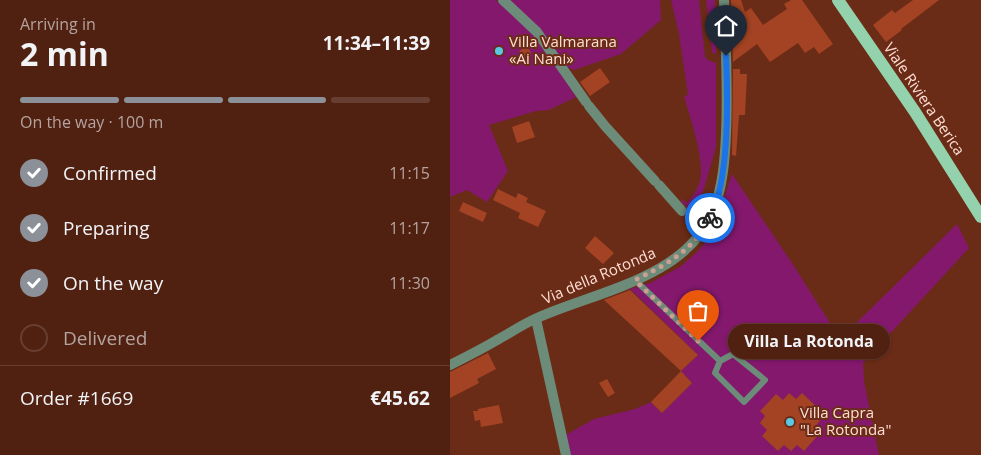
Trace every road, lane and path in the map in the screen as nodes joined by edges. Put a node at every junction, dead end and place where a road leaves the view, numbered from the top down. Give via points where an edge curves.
1 (503, 0) edge
2 (724, 0) edge
3 (838, 0) edge
4 (682, 211) dead end
5 (981, 217) edge
6 (635, 280) junction
7 (536, 318) junction
8 (720, 361) junction
9 (450, 365) edge
10 (566, 455) edge

1 - 4 street via 537,32 587,104
2 - 6 street, Via della Rotonda via 728,89 725,155 714,211 690,247 666,266
3 - 5 main road, Viale Riviera Berica via 916,112
6 - 7 street, Via della Rotonda
6 - 8 lane
7 - 9 street, Via della Rotonda via 514,326
7 - 10 street
8 - 8 lane via 715,373 744,402 765,380 733,354

